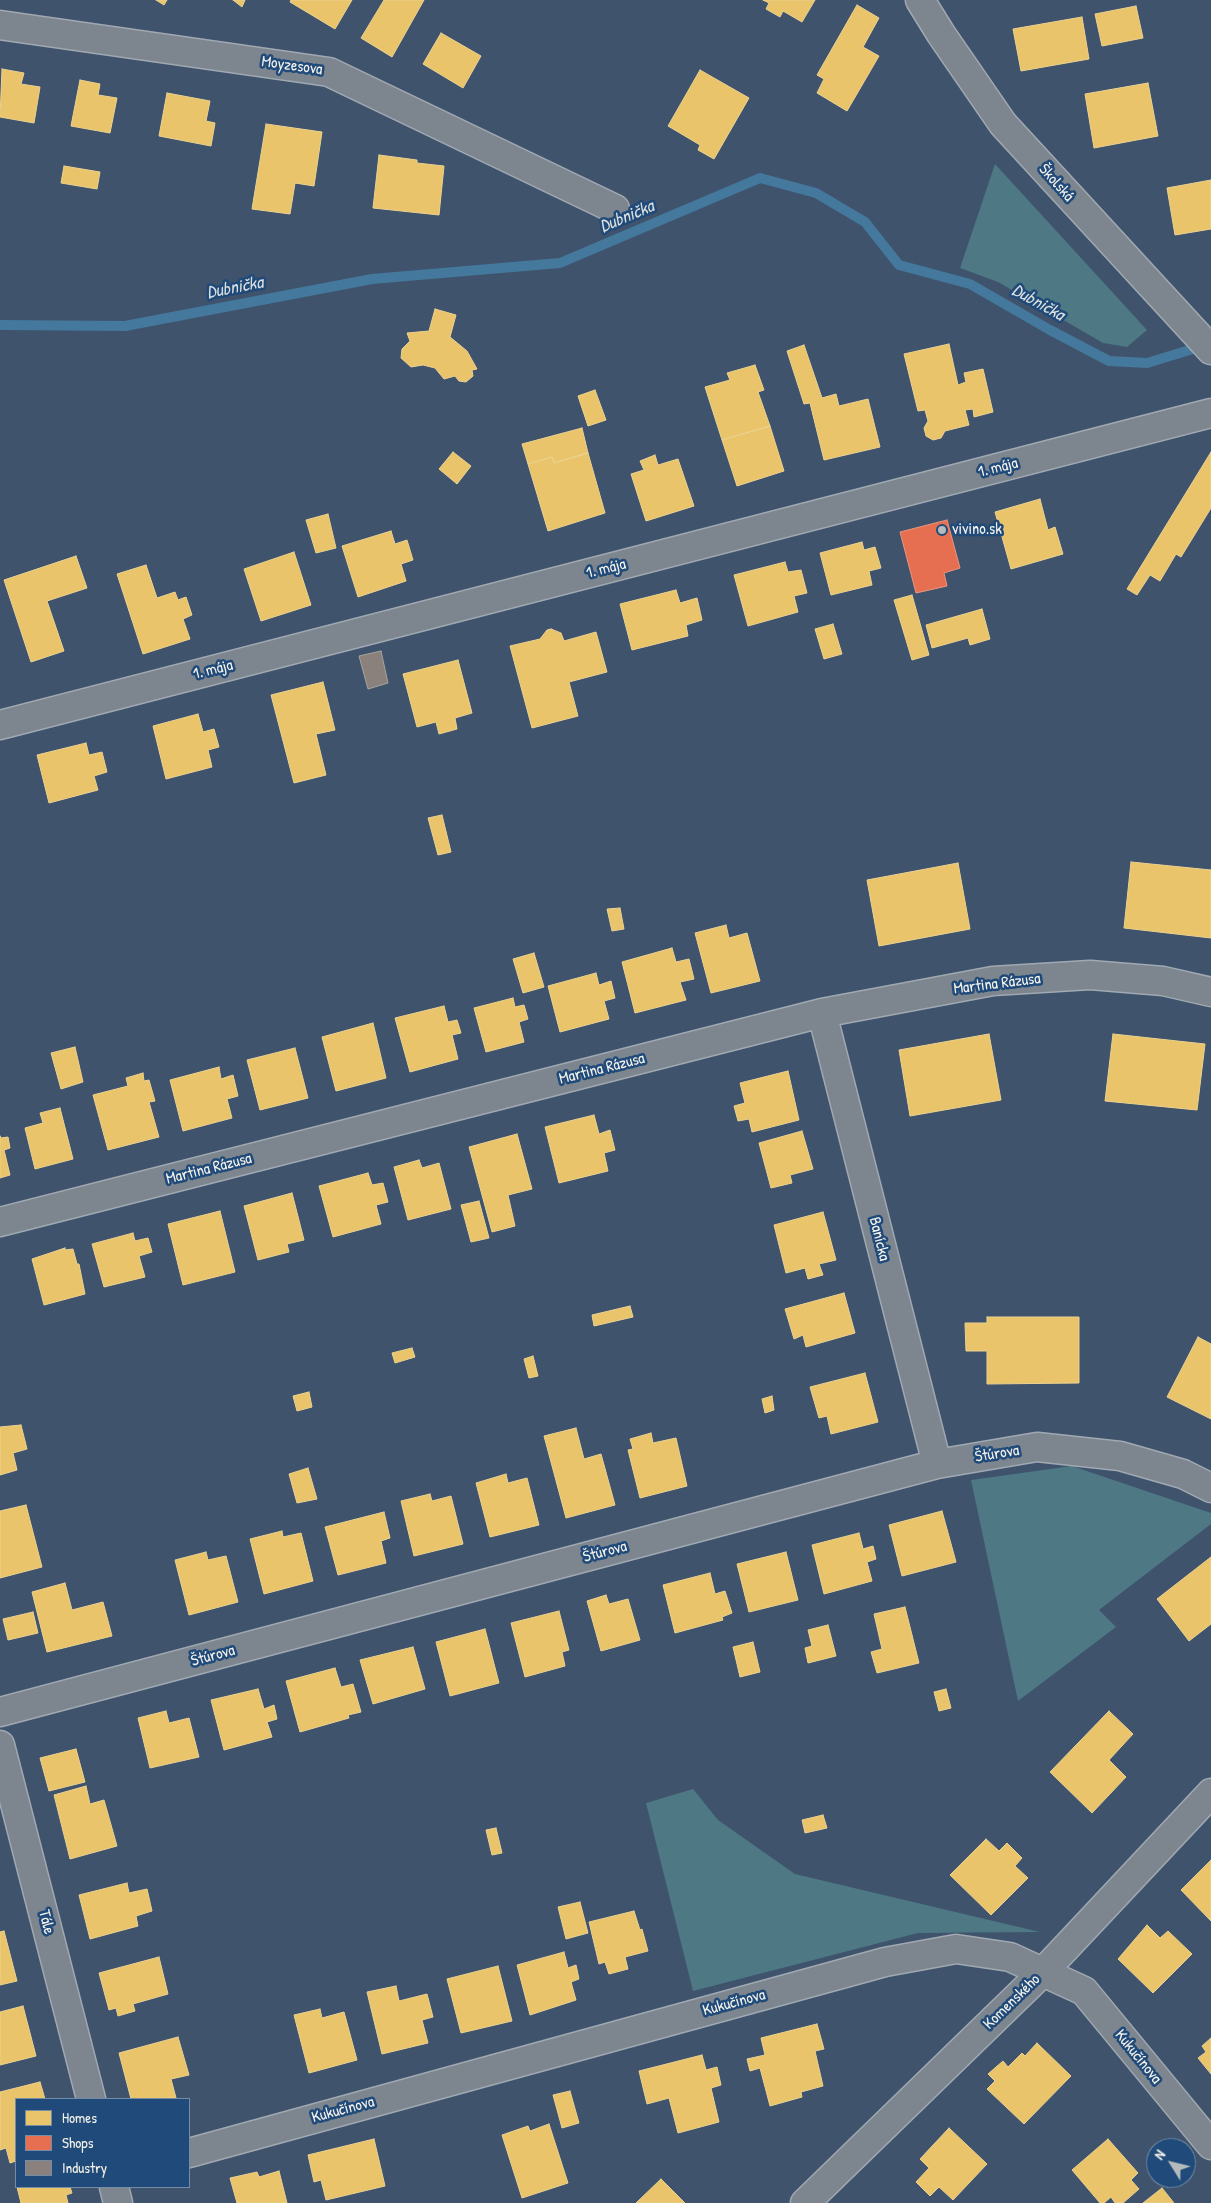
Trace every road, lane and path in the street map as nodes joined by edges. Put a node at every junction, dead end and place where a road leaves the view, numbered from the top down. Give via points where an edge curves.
1 (920, 0) edge
2 (0, 25) edge
3 (615, 209) dead end
4 (1211, 350) edge
5 (1211, 413) edge
6 (0, 725) edge
7 (1211, 992) edge
8 (822, 1013) junction
9 (0, 1222) edge
10 (938, 1464) junction
11 (1211, 1488) edge
12 (0, 1712) edge
13 (0, 1744) edge
14 (1211, 1793) edge
15 (1043, 1972) junction
16 (91, 2098) edge
17 (1211, 2145) edge
18 (190, 2153) edge
19 (114, 2188) edge
20 (118, 2203) edge
21 (805, 2203) edge

1 - 4 street, Školská via 1002,124
2 - 3 street, Moyzesova via 329,72
5 - 6 street, 1. mája
7 - 8 street, Martina Rázusa via 1163,981 1090,975 993,981
8 - 9 street, Martina Rázusa
8 - 10 street, Banícka
10 - 11 street, Štúrova via 1037,1447 1120,1456 1183,1474
10 - 12 street, Štúrova
13 - 16 street, Tále
14 - 15 street, Komenského
15 - 17 street, Kukučínova via 1084,1991
15 - 18 street, Kukučínova via 1010,1957 956,1950 885,1962
15 - 21 street, Komenského
19 - 20 street

